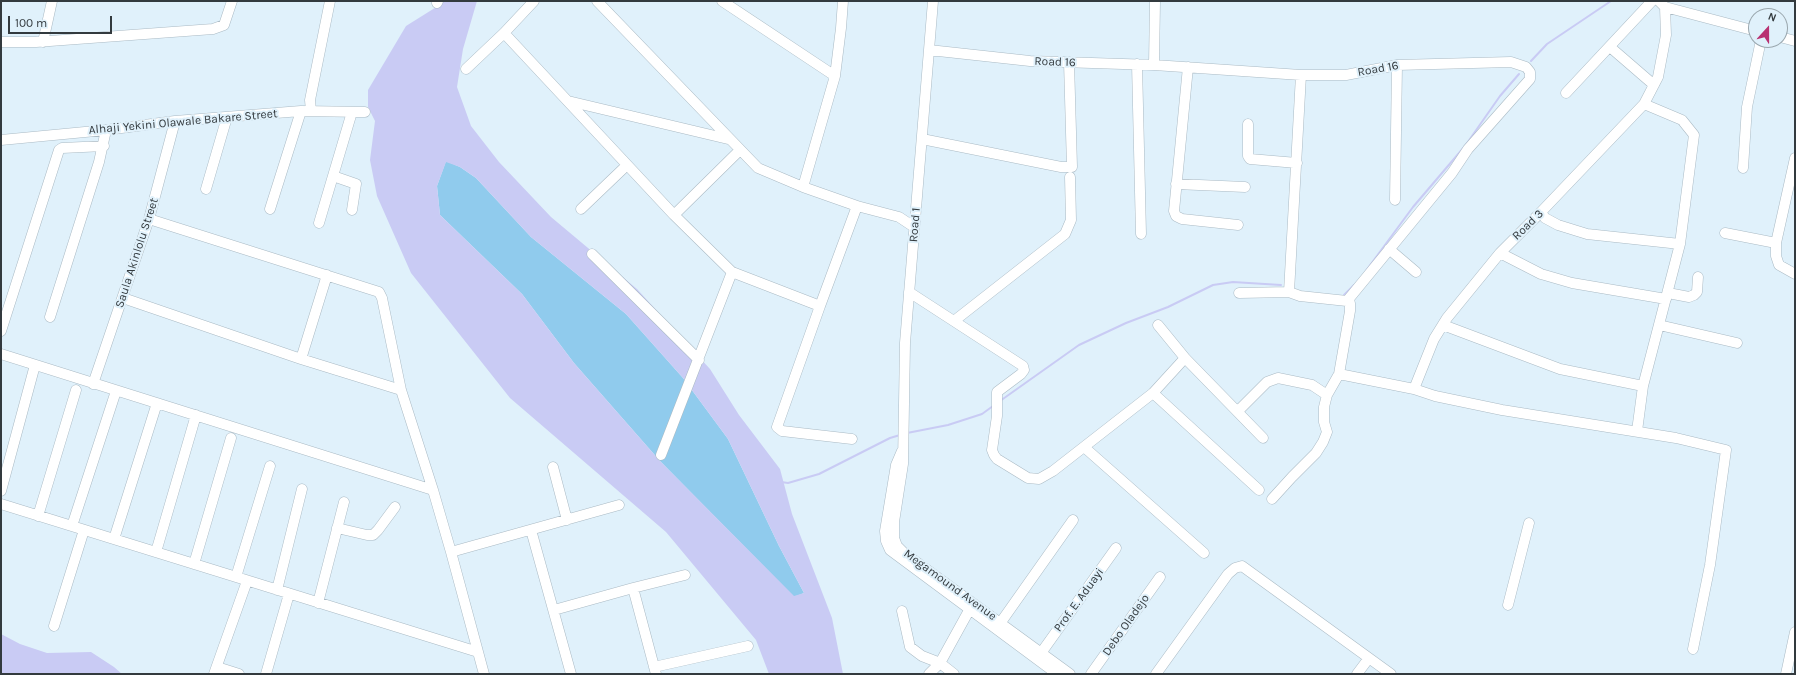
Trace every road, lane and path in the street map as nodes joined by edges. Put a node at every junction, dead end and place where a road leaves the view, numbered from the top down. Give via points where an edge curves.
1 (52, 1) edge
2 (232, 1) edge
3 (330, 1) edge
4 (534, 1) edge
5 (596, 1) edge
6 (722, 1) edge
7 (843, 1) edge
8 (933, 1) edge
9 (1154, 1) edge
10 (1652, 1) edge
11 (1669, 4) edge
12 (1748, 29) edge
13 (504, 32) junction
14 (1795, 37) edge
15 (1795, 41) edge
16 (1, 42) edge
17 (43, 42) junction
18 (1610, 47) junction
19 (1759, 48) edge
20 (929, 50) junction
21 (1069, 62) junction
22 (1137, 64) junction
23 (1154, 65) junction
24 (1397, 65) junction
25 (1188, 67) junction
26 (466, 68) dead end
27 (1301, 75) junction
28 (835, 76) junction
29 (1654, 85) junction
30 (1566, 93) dead end
31 (568, 101) junction
32 (1644, 104) junction
33 (306, 111) junction
34 (352, 112) junction
35 (365, 112) dead end
36 (227, 117) junction
37 (175, 121) junction
38 (1248, 124) dead end
39 (106, 130) junction
40 (728, 138) junction
41 (922, 139) junction
42 (1, 140) edge
43 (104, 146) junction
44 (740, 150) junction
45 (1795, 158) edge
46 (1296, 163) junction
47 (628, 165) junction
48 (1743, 168) dead end
49 (333, 176) junction
50 (1070, 177) dead end
51 (1176, 184) junction
52 (803, 187) junction
53 (1245, 187) dead end
54 (206, 189) dead end
55 (1395, 200) dead end
56 (857, 206) junction
57 (916, 206) junction
58 (270, 209) dead end
59 (581, 209) dead end
60 (352, 210) dead end
61 (1541, 212) junction
62 (674, 215) junction
63 (899, 217) junction
64 (149, 219) junction
65 (319, 223) dead end
66 (1238, 226) dead end
67 (914, 227) junction
68 (1725, 233) dead end
69 (1141, 234) dead end
70 (1776, 243) junction
71 (1680, 244) junction
72 (1389, 249) junction
73 (1500, 253) junction
74 (592, 254) dead end
75 (732, 272) junction
76 (1416, 272) dead end
77 (1795, 274) edge
78 (327, 275) junction
79 (1698, 277) dead end
80 (909, 292) junction
81 (1289, 292) junction
82 (1239, 293) dead end
83 (1667, 296) junction
84 (123, 298) junction
85 (1347, 301) junction
86 (820, 306) junction
87 (50, 317) dead end
88 (954, 321) junction
89 (1158, 325) dead end
90 (1443, 325) junction
91 (1659, 325) junction
92 (1, 331) edge
93 (1737, 343) dead end
94 (1, 354) edge
95 (1185, 358) junction
96 (301, 359) junction
97 (699, 360) junction
98 (35, 365) junction
99 (1339, 374) junction
100 (94, 384) junction
101 (1643, 386) junction
102 (1414, 389) junction
103 (76, 390) dead end
104 (402, 390) junction
105 (116, 391) junction
106 (1153, 393) junction
107 (1327, 395) junction
108 (157, 403) junction
109 (1238, 411) junction
110 (196, 415) junction
111 (1637, 432) junction
112 (231, 438) dead end
113 (1263, 438) dead end
114 (852, 439) dead end
115 (1084, 447) junction
116 (661, 454) dead end
117 (900, 465) joint
118 (270, 466) dead end
119 (553, 467) dead end
120 (302, 490) dead end
121 (432, 490) junction
122 (1259, 490) dead end
123 (1, 491) edge
124 (1272, 499) dead end
125 (344, 502) dead end
126 (1, 504) edge
127 (395, 506) dead end
128 (619, 506) dead end
129 (38, 516) junction
130 (567, 520) junction
131 (1073, 520) dead end
132 (1529, 523) dead end
133 (72, 526) junction
134 (337, 528) junction
135 (84, 530) junction
136 (531, 530) junction
137 (114, 540) junction
138 (1116, 548) dead end
139 (156, 552) junction
140 (451, 552) junction
141 (1204, 553) dead end
142 (194, 564) junction
143 (685, 575) dead end
144 (236, 577) junction
145 (1160, 577) dead end
146 (247, 580) junction
147 (633, 588) junction
148 (276, 590) junction
149 (289, 594) junction
150 (318, 603) junction
151 (972, 606) junction
152 (1508, 606) dead end
153 (554, 610) junction
154 (902, 611) dead end
155 (1001, 622) junction
156 (54, 626) dead end
157 (1795, 632) edge
158 (748, 646) dead end
159 (1693, 649) dead end
160 (478, 652) junction
161 (1041, 653) junction
162 (1369, 658) junction
163 (940, 663) junction
164 (215, 670) edge
165 (655, 671) edge
166 (239, 674) edge
167 (266, 674) edge
168 (484, 674) edge
169 (571, 674) edge
170 (929, 674) edge
171 (954, 674) edge
172 (1057, 674) edge
173 (1070, 674) edge
174 (1091, 674) edge
175 (1156, 674) edge
176 (1357, 674) edge
177 (1391, 674) edge
178 (1786, 674) edge

1 - 17 street
2 - 17 street via 224,25 213,29
3 - 33 street
4 - 13 street
5 - 40 street
6 - 28 street
7 - 28 street
8 - 20 street, Road 1
9 - 23 street
10 - 18 street
11 - 12 street
11 - 29 street, Road 3 via 1661,63
13 - 26 street
13 - 31 street
14 - 15 street
16 - 17 street
18 - 29 street
18 - 30 street
19 - 48 street via 1747,107
20 - 21 street, Road 16 via 998,59
20 - 41 street, Road 1
21 - 22 street, Road 16
21 - 41 street via 1072,167 1061,167
22 - 23 street, Road 16
22 - 69 street
23 - 25 street, Road 16
24 - 27 street, Road 16 via 1346,75
24 - 55 street
24 - 72 street, Road 16 via 1511,62 1526,67 1530,72 1530,79 1468,149 1452,173
25 - 27 street, Road 16
25 - 51 street
27 - 46 street
28 - 52 street
29 - 32 street, Road 3
31 - 40 street
31 - 47 street
32 - 61 street, Road 3
32 - 71 street via 1682,120 1694,135
33 - 34 street, Alhaji Yekini Olawale Bakare Street
33 - 36 street, Alhaji Yekini Olawale Bakare Street
33 - 58 street
34 - 35 street, Alhaji Yekini Olawale Bakare Street
34 - 49 street
36 - 37 street, Alhaji Yekini Olawale Bakare Street
36 - 54 street
37 - 39 street, Alhaji Yekini Olawale Bakare Street
37 - 64 street, Saula Akinlolu Street
38 - 46 street via 1250,159
39 - 42 street, Alhaji Yekini Olawale Bakare Street
39 - 43 street
40 - 44 street
41 - 57 street, Road 1
43 - 87 street
43 - 92 street via 58,150
44 - 52 street via 758,168
44 - 62 street
45 - 70 street
46 - 81 street
47 - 59 street
47 - 62 street
49 - 60 street via 356,184
49 - 65 street
50 - 88 street via 1071,220 1066,234
51 - 53 street
51 - 66 street via 1176,216 1182,219
52 - 56 street
56 - 63 street
56 - 86 street
57 - 63 street
57 - 67 street, Road 1
61 - 71 street via 1545,218 1558,225 1587,234
61 - 73 street, Road 3
62 - 75 street
63 - 67 street
64 - 78 street
64 - 84 street, Saula Akinlolu Street
67 - 80 street, Road 1
68 - 70 street
70 - 77 street via 1779,265
71 - 83 street
72 - 76 street
72 - 85 street, Road 16
73 - 83 street via 1541,274 1572,283
73 - 90 street, Road 3
74 - 97 street
75 - 86 street
75 - 97 street
78 - 96 street
78 - 104 street via 373,289 381,295
79 - 83 street via 1697,292 1694,295
80 - 88 street
80 - 117 street, Road 1 via 903,446
81 - 82 street
81 - 85 street via 1300,296
83 - 91 street
84 - 96 street
84 - 100 street, Saula Akinlolu Street
85 - 99 street via 1350,303 1350,311
86 - 114 street via 777,427 782,431
88 - 115 street via 1023,366 1021,374 997,394 998,409 992,450 994,455 1028,478 1040,479
89 - 95 street
90 - 101 street via 1560,369
90 - 102 street, Road 3 via 1434,339
91 - 93 street
91 - 101 street
94 - 98 street
95 - 106 street
95 - 109 street
96 - 104 street
97 - 116 street
98 - 100 street
98 - 123 street
99 - 102 street
99 - 107 street
100 - 105 street
101 - 111 street
102 - 111 street via 1502,410
103 - 129 street
104 - 121 street
105 - 108 street
105 - 133 street
106 - 115 street
106 - 122 street
107 - 109 street via 1312,384 1278,378 1267,382
107 - 124 street via 1324,416 1327,432 1323,442 1316,453
108 - 110 street
108 - 137 street
109 - 113 street
110 - 121 street
110 - 139 street
111 - 159 street via 1726,450 1710,565
112 - 142 street
115 - 141 street
117 - 151 street, Megamound Avenue via 894,522 897,546
118 - 144 street
119 - 130 street
120 - 148 street
121 - 140 street
125 - 134 street
126 - 129 street
127 - 134 street via 373,535
128 - 130 street
129 - 133 street
130 - 136 street
131 - 155 street
132 - 152 street
133 - 135 street
134 - 150 street
135 - 137 street
135 - 156 street
136 - 140 street
136 - 153 street
137 - 139 street
138 - 161 street, Prof. E. Aduayi
139 - 142 street
140 - 160 street
142 - 144 street
143 - 147 street
144 - 146 street
145 - 174 street, Debo Oladejo
146 - 148 street
146 - 164 street
147 - 153 street
147 - 165 street
148 - 149 street
149 - 150 street
149 - 167 street
150 - 160 street
151 - 155 street, Megamound Avenue
151 - 163 street
151 - 172 street, Megamound Avenue
153 - 169 street
154 - 163 street via 910,647 922,656
155 - 161 street, Megamound Avenue
157 - 178 street
158 - 165 street
160 - 168 street
161 - 173 street, Megamound Avenue
162 - 175 street via 1242,566 1234,568 1228,574
162 - 176 street
162 - 177 street
163 - 170 street
163 - 171 street
164 - 166 street

